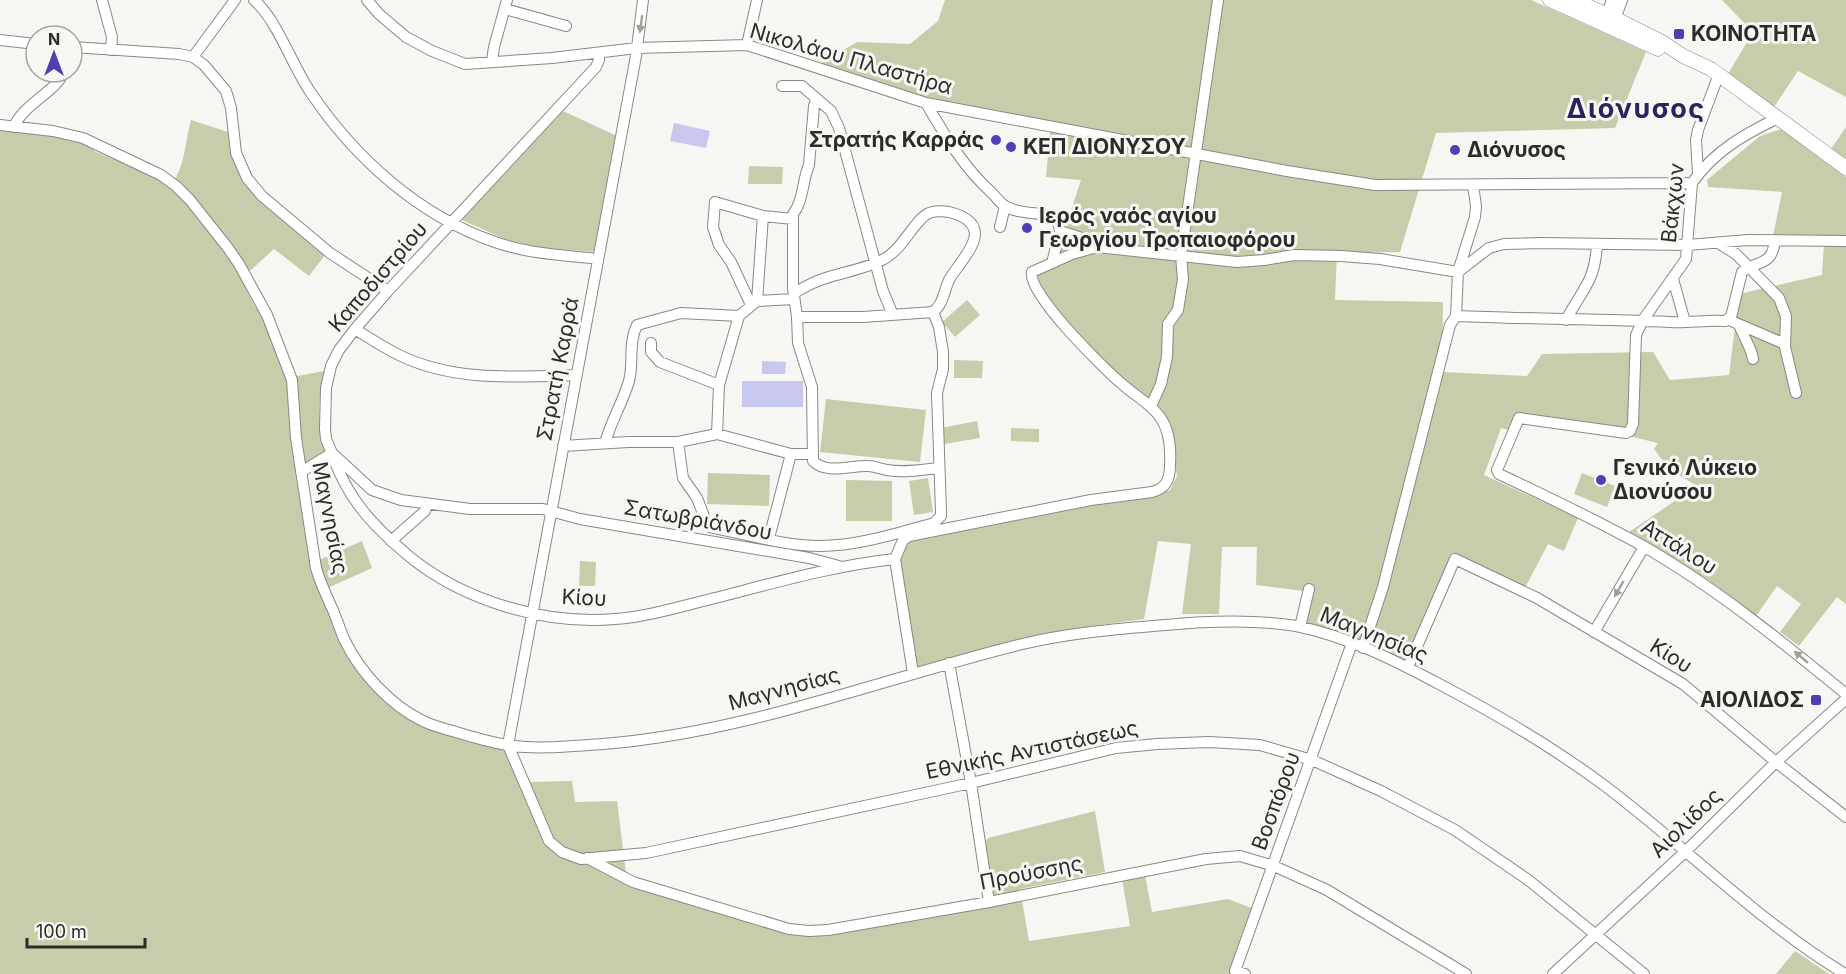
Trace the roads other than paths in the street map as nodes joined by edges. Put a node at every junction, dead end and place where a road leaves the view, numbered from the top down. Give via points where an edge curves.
1 (102, 0) edge
2 (235, 0) edge
3 (254, 0) edge
4 (367, 0) edge
5 (643, 0) edge
6 (757, 0) edge
7 (1218, 0) edge
8 (1550, 0) edge
9 (1574, 0) edge
10 (1612, 0) edge
11 (1622, 0) edge
12 (506, 4) edge
13 (1609, 22) junction
14 (566, 26) dead end
15 (0, 40) edge
16 (24, 43) edge
17 (747, 45) junction
18 (84, 48) edge
19 (637, 48) junction
20 (111, 50) junction
21 (599, 53) junction
22 (193, 57) junction
23 (492, 61) junction
24 (1719, 74) junction
25 (56, 84) edge
26 (782, 86) dead end
27 (816, 100) junction
28 (926, 103) junction
29 (1778, 117) junction
30 (0, 125) edge
31 (14, 127) junction
32 (1196, 153) junction
33 (1846, 168) edge
34 (1695, 178) junction
35 (1473, 185) junction
36 (1005, 206) junction
37 (763, 216) junction
38 (793, 219) junction
39 (451, 223) junction
40 (1000, 227) dead end
41 (1060, 231) junction
42 (1775, 240) junction
43 (1846, 241) edge
44 (1597, 243) junction
45 (1718, 243) junction
46 (1688, 245) junction
47 (1097, 247) junction
48 (1181, 256) junction
49 (598, 259) junction
50 (876, 263) junction
51 (1052, 263) junction
52 (1751, 267) junction
53 (1458, 272) junction
54 (1673, 279) junction
55 (388, 291) junction
56 (794, 296) junction
57 (754, 303) junction
58 (933, 312) junction
59 (893, 315) junction
60 (739, 316) junction
61 (1456, 316) junction
62 (798, 317) junction
63 (1566, 320) junction
64 (1642, 320) junction
65 (1685, 322) junction
66 (1734, 322) junction
67 (355, 329) junction
68 (651, 343) dead end
69 (1785, 344) junction
70 (1753, 359) dead end
71 (577, 375) junction
72 (719, 385) junction
73 (1796, 393) dead end
74 (1151, 406) junction
75 (1522, 417) joint
76 (717, 434) junction
77 (678, 442) junction
78 (605, 443) junction
79 (563, 446) junction
80 (332, 453) junction
81 (791, 454) junction
82 (812, 454) junction
83 (939, 468) junction
84 (301, 472) junction
85 (427, 504) junction
86 (551, 511) junction
87 (769, 538) junction
88 (391, 541) junction
89 (1644, 547) junction
90 (895, 559) junction
91 (839, 566) junction
92 (1309, 589) dead end
93 (532, 612) junction
94 (1300, 627) junction
95 (1594, 632) junction
96 (1352, 643) junction
97 (1363, 648) junction
98 (949, 663) junction
99 (1408, 667) junction
100 (913, 673) junction
101 (1846, 694) edge
102 (1846, 699) edge
103 (508, 745) junction
104 (1312, 760) junction
105 (1776, 762) junction
106 (971, 783) junction
107 (1846, 817) edge
108 (1686, 851) junction
109 (587, 858) junction
110 (1274, 866) junction
111 (989, 902) junction
112 (1596, 934) junction
113 (1239, 973) edge
114 (1466, 974) edge
115 (1554, 974) edge
116 (1644, 974) edge
117 (1845, 974) edge

1 - 20 street via 112,37
2 - 22 street
3 - 39 street via 307,87 342,134 387,179
4 - 23 street, Νικολάου Πλαστήρα via 399,32 432,51 465,64
5 -> 19 street, Στρατή Καρρά
6 - 17 street
7 - 32 street
8 - 13 main road
9 - 13 main road
10 - 13 street
11 - 13 street
12 - 14 street
12 - 23 street
13 - 24 main road via 1654,48 1683,56
15 - 16 street
17 - 19 street, Νικολάου Πλαστήρα
17 - 28 street, Νικολάου Πλαστήρα
18 - 20 street
19 - 21 street, Νικολάου Πλαστήρα
19 - 49 street, Στρατή Καρρά
20 - 22 street
21 - 23 street, Νικολάου Πλαστήρα
21 - 39 street, Καποδιστρίου via 596,67
22 - 55 street via 226,91 236,153 247,178 262,196 330,253
24 - 29 main road
24 - 34 street, Βάκχων via 1698,130
25 - 31 street via 17,118
26 - 27 street via 802,86
27 - 38 street via 809,165
27 - 50 street via 831,111 838,128
28 - 32 street, Νικολάου Πλαστήρα
28 - 36 street via 964,164
29 - 33 main road
29 - 34 street via 1734,141
30 - 31 street, Μαγνησίας
31 - 84 street, Μαγνησίας via 89,140 168,180 208,221 239,264 274,329 294,388
32 - 35 street, Νικολάου Πλαστήρα via 1375,185
32 - 48 street
34 - 35 street, Νικολάου Πλαστήρα
34 - 46 street, Βάκχων via 1689,202
35 - 53 street via 1475,217
36 - 40 street
36 - 41 street via 1055,218
37 - 38 street
37 - 57 street
37 - 57 street via 715,202 713,227 719,244
38 - 56 street
39 - 49 street via 519,249
39 - 55 street, Καποδιστρίου
41 - 47 street
41 - 51 street
42 - 43 street
42 - 45 street
42 - 52 street via 1773,254
44 - 46 street
44 - 53 street via 1500,245 1489,248
44 - 63 street via 1596,265 1590,281
45 - 46 street
45 - 52 street
46 - 54 street, Βάκχων via 1686,260
47 - 48 street
47 - 51 street
48 - 53 street via 1237,262 1294,255 1341,256
48 - 74 street via 1183,279 1178,310 1168,324 1167,357
49 - 71 street, Στρατή Καρρά
50 - 56 street via 820,279
50 - 58 street via 901,246 929,213 958,214 969,221 975,231 974,243 949,280 939,308
50 - 59 street
51 - 74 street via 1031,274 1040,296 1090,355
52 - 66 street via 1740,277 1731,317
52 - 69 street via 1779,298 1786,316
53 - 61 street
54 - 64 street, Βάκχων
54 - 65 street
55 - 67 street, Καποδιστρίου
56 - 57 street
56 - 62 street
57 - 60 street
58 - 59 street
58 - 83 street via 943,352 936,393
59 - 62 street
60 - 72 street
60 - 78 street via 681,313 637,325 631,342 631,371
61 - 63 street
61 - 97 street via 1450,325 1383,586
62 - 82 street via 798,343 813,395
63 - 64 street
64 - 65 street
64 - 75 street, Βάκχων via 1636,335 1630,431
65 - 66 street
66 - 69 street
66 - 70 street
67 - 71 street via 400,356 438,368 479,376
67 - 80 street, Καποδιστρίου via 339,350 328,376 325,429
68 - 72 street via 651,352 660,362
69 - 73 street
71 - 79 street, Στρατή Καρρά
72 - 76 street
74 - 90 street via 1165,425 1170,442 1170,478 1159,490 909,536 903,540
75 - 89 street, Αττάλου via 1517,420 1497,472
76 - 77 street
76 - 81 street
77 - 78 street
77 - 87 street via 683,478 697,498 707,524
78 - 79 street
79 - 86 street, Στρατή Καρρά
80 - 84 street
80 - 85 street via 372,490
80 - 88 street, Κίου via 352,498
81 - 82 street
81 - 87 street
82 - 83 street via 817,464 829,468
83 - 87 street via 941,516 934,523 850,543 810,545
84 - 103 street, Μαγνησίας via 319,577 359,664 389,698 421,721
85 - 86 street
85 - 88 street
86 - 91 street, Σατωβριάνδου
86 - 93 street, Στρατή Καρρά
88 - 93 street, Κίου via 449,584
89 -> 95 street
101 -> 89 street, Αττάλου via 1776,637
90 - 91 street, Κίου
90 - 100 street
91 - 93 street, Κίου via 632,617 595,620
92 - 94 street
93 - 103 street, Στρατή Καρρά
94 - 96 street, Μαγνησίας
94 - 98 street, Μαγνησίας via 1241,622 1116,628
95 - 99 street, Κίου via 1537,598 1455,559
95 - 105 street, Κίου via 1683,684
96 - 97 street, Μαγνησίας
96 - 104 street, Βοσπόρου
97 - 99 street, Μαγνησίας
98 - 100 street, Μαγνησίας
98 - 106 street
99 - 108 street, Μαγνησίας via 1543,743 1604,785
100 - 103 street, Μαγνησίας via 767,714 662,737 569,746
102 - 105 street, Αιολίδος
103 - 109 street, Εθνικής Αντιστάσεως via 549,840 562,852
104 - 106 street, Εθνικής Αντιστάσεως via 1243,743 1157,744 1116,748
104 - 110 street, Βοσπόρου
104 - 112 street, Εθνικής Αντιστάσεως via 1455,830 1527,879
105 - 107 street, Κίου
105 - 108 street, Αιολίδος
106 - 109 street, Εθνικής Αντιστάσεως via 646,853
106 - 111 street
108 - 112 street, Αιολίδος
108 - 117 street, Μαγνησίας via 1754,909
109 - 111 street, Προύσσης via 641,885 799,931 828,930
110 - 111 street, Προύσσης via 1240,856 1223,856
110 - 113 street, Βοσπόρου
110 - 114 street, Προύσσης via 1327,890
112 - 115 street, Αιολίδος
112 - 116 street, Εθνικής Αντιστάσεως

